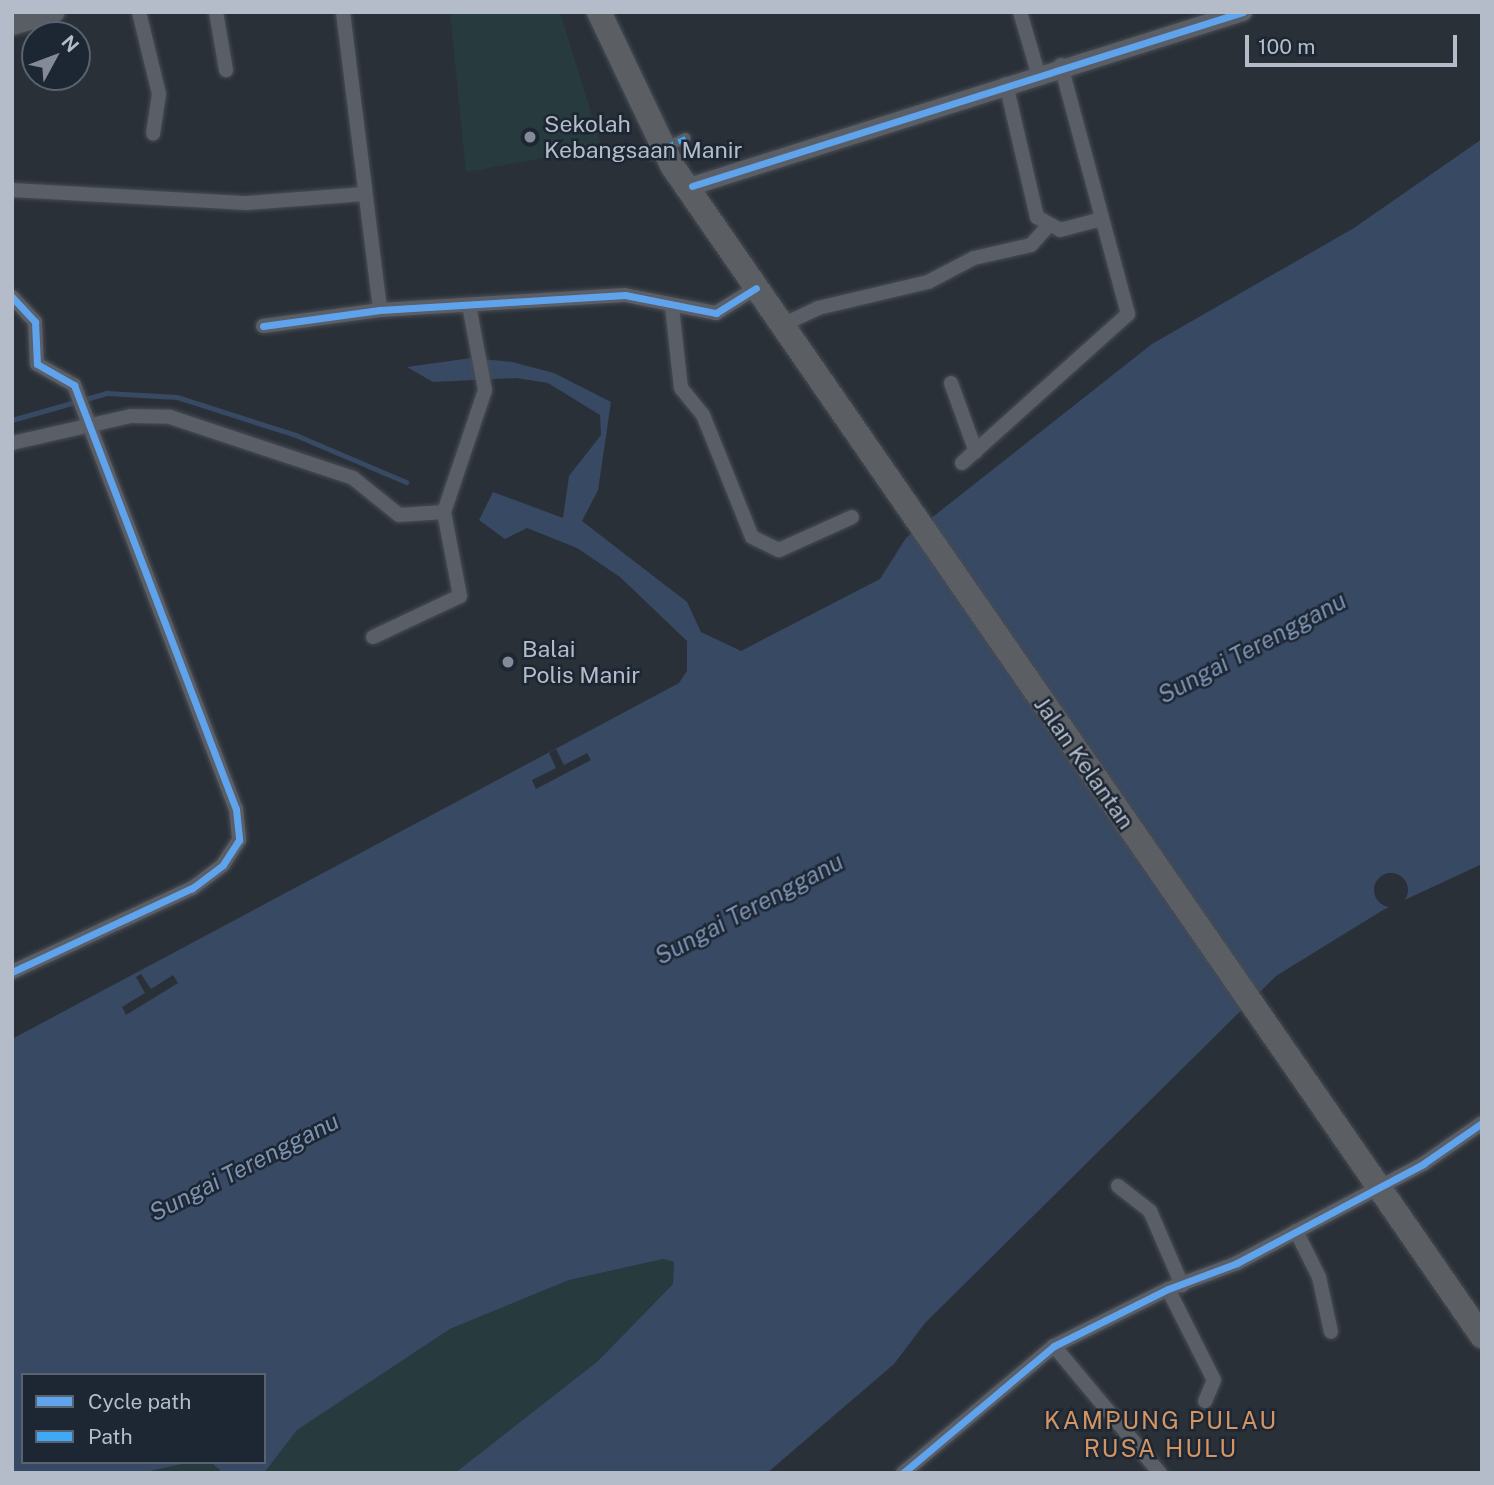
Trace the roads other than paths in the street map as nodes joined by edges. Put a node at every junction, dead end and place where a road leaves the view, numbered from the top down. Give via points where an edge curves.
1 (53, 12) edge
2 (139, 12) edge
3 (216, 12) edge
4 (343, 12) edge
5 (599, 12) edge
6 (616, 12) edge
7 (1020, 12) edge
8 (1243, 12) edge
9 (12, 24) edge
10 (1061, 65) junction
11 (226, 70) dead end
12 (1038, 72) junction
13 (1006, 84) junction
14 (153, 134) dead end
15 (669, 146) junction
16 (692, 186) junction
17 (12, 190) edge
18 (365, 194) junction
19 (1102, 219) junction
20 (1047, 227) junction
21 (756, 288) junction
22 (12, 297) edge
23 (469, 305) junction
24 (672, 307) junction
25 (380, 310) junction
26 (782, 325) junction
27 (263, 326) dead end
28 (951, 383) dead end
29 (87, 421) junction
30 (12, 443) edge
31 (976, 452) junction
32 (962, 463) dead end
33 (444, 512) junction
34 (852, 517) dead end
35 (373, 637) dead end
36 (12, 972) edge
37 (1482, 1124) edge
38 (1118, 1186) dead end
39 (1379, 1188) junction
40 (1296, 1231) junction
41 (1175, 1287) junction
42 (1331, 1332) dead end
43 (1482, 1336) edge
44 (1054, 1346) junction
45 (1205, 1401) dead end
46 (903, 1473) edge
47 (1160, 1473) edge

1 - 9 main road
2 - 14 street via 159,94
3 - 11 street
4 - 18 street
5 - 15 highway, Jalan Kelantan
6 - 15 highway, Jalan Kelantan
7 - 12 street
8 - 10 street
10 - 12 street
10 - 19 street
12 - 13 street
13 - 16 street
13 - 20 street via 1033,205
15 - 16 highway, Jalan Kelantan
16 - 21 highway, Jalan Kelantan
17 - 18 street via 247,203
18 - 25 street
19 - 20 street via 1060,230
19 - 31 street via 1127,306 1125,321 1023,402
20 - 26 street via 1031,245 974,258 928,282 818,308
21 - 24 street via 716,313
21 - 26 highway, Jalan Kelantan
22 - 29 street via 35,322 37,364 75,385
23 - 24 street via 625,295
23 - 25 street
23 - 33 street via 485,390
24 - 34 street via 681,388 703,415 752,537 779,550
25 - 27 street
26 - 39 highway, Jalan Kelantan
28 - 31 street
29 - 30 street
29 - 33 street via 131,415 191,421 353,478 399,515
29 - 36 street via 236,809 239,841 223,864 192,888
31 - 32 street
33 - 35 street via 460,596
37 - 39 street
38 - 41 street via 1150,1210
39 - 40 street
39 - 43 highway, Jalan Kelantan
40 - 41 street
40 - 42 street via 1319,1277
41 - 44 street
41 - 45 street via 1214,1380
44 - 46 street
44 - 47 street

